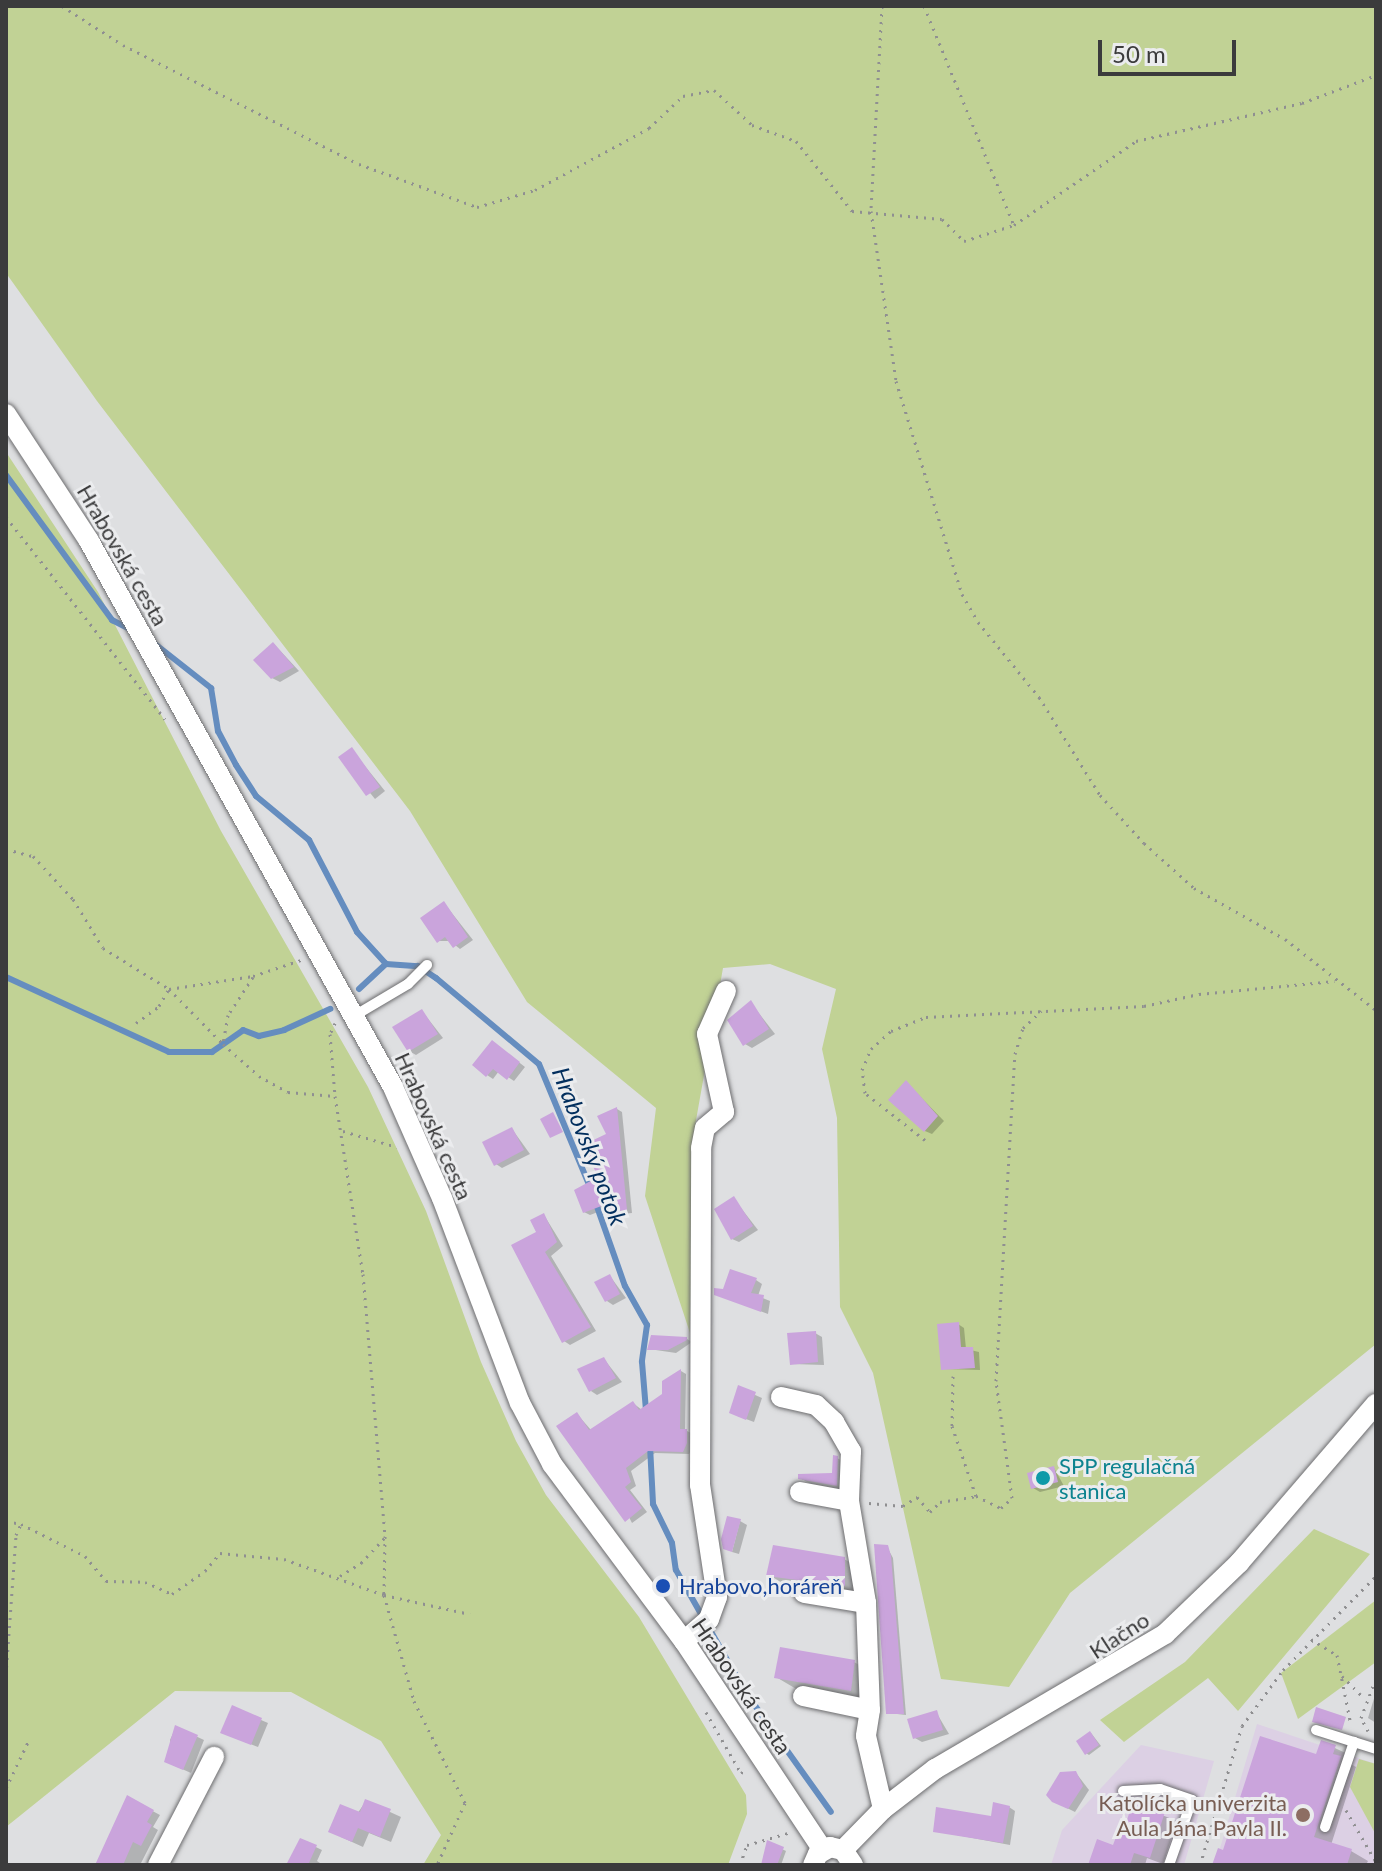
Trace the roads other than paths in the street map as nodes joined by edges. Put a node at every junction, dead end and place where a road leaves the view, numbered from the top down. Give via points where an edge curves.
1 (6, 414) edge
2 (423, 969) dead end
3 (726, 991) dead end
4 (346, 1016) junction
5 (781, 1397) dead end
6 (1376, 1404) edge
7 (800, 1492) dead end
8 (849, 1501) junction
9 (804, 1593) dead end
10 (866, 1603) junction
11 (697, 1630) junction
12 (803, 1696) dead end
13 (870, 1710) junction
14 (1316, 1730) dead end
15 (1350, 1741) junction
16 (1375, 1744) edge
17 (214, 1757) dead end
18 (1123, 1791) dead end
19 (883, 1809) junction
20 (1325, 1827) dead end
21 (833, 1857) edge
22 (158, 1865) edge
23 (1169, 1865) edge

1 - 4 street, Hrabovská cesta via 152,652
2 - 4 lane
3 - 11 street via 707,1034 724,1112 705,1128 701,1148 700,1485 717,1597
4 - 11 street, Hrabovská cesta via 423,1153 520,1403 547,1454
5 - 8 street via 816,1405 834,1422 851,1451
6 - 19 street, Klačno via 1239,1563 1165,1634 935,1769
7 - 8 street
8 - 10 street
9 - 10 street
10 - 13 street
11 - 21 street, Hrabovská cesta
12 - 13 street, Hrabovská cesta
13 - 19 street via 866,1736
14 - 15 lane
15 - 16 lane
15 - 20 lane
17 - 22 street
18 - 23 lane via 1160,1789 1192,1800
19 - 21 street, Klačno

